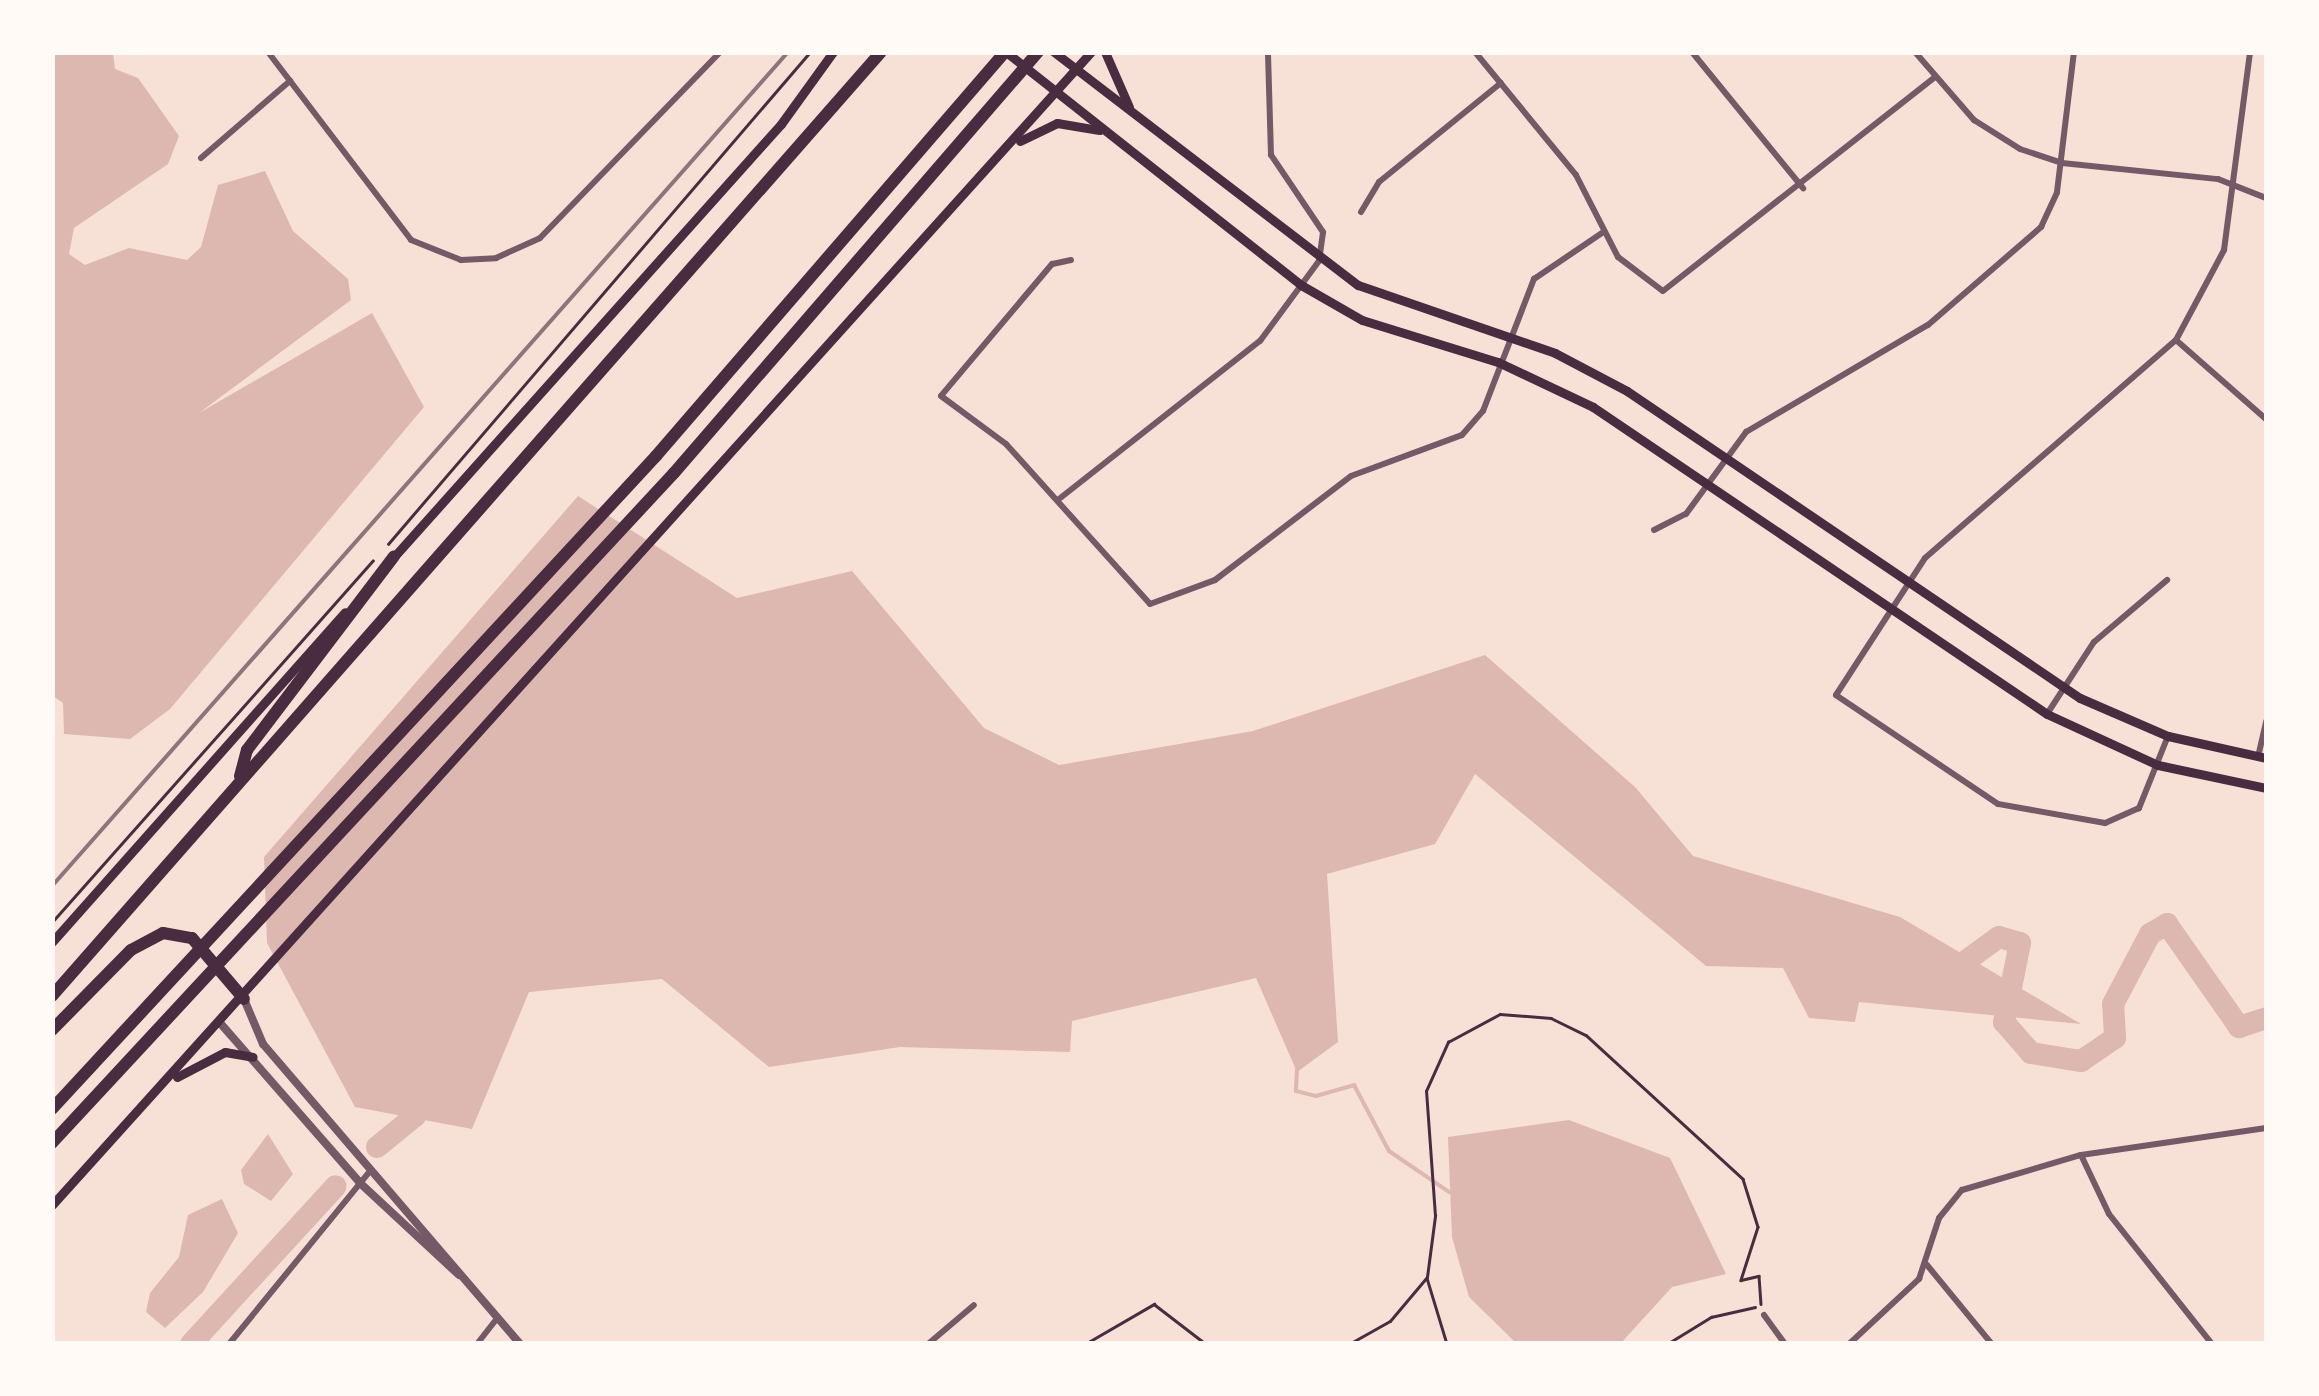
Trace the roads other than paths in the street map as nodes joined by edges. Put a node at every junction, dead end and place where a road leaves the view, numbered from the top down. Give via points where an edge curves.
1 (268, 52) edge
2 (720, 52) edge
3 (833, 52) edge
4 (881, 52) edge
5 (1006, 52) edge
6 (1038, 52) edge
7 (1054, 52) edge
8 (1092, 52) edge
9 (1104, 52) edge
10 (1475, 52) edge
11 (1692, 52) edge
12 (1915, 52) edge
13 (2074, 52) edge
14 (2250, 52) edge
15 (1268, 56) dead end
16 (1077, 70) junction
17 (1935, 78) junction
18 (290, 81) junction
19 (1501, 83) junction
20 (1058, 94) junction
21 (1133, 114) junction
22 (1108, 133) junction
23 (1013, 145) junction
24 (201, 158) dead end
25 (2062, 163) junction
26 (2236, 184) junction
27 (1802, 188) junction
28 (2266, 198) edge
29 (1362, 212) dead end
30 (1602, 233) junction
31 (1071, 260) dead end
32 (1319, 261) junction
33 (1301, 286) junction
34 (1508, 335) junction
35 (2176, 340) junction
36 (1498, 362) junction
37 (2266, 419) edge
38 (1726, 462) junction
39 (1712, 484) junction
40 (1059, 499) junction
41 (1654, 530) dead end
42 (394, 556) junction
43 (2167, 580) dead end
44 (1906, 583) junction
45 (1889, 608) junction
46 (2062, 687) junction
47 (2047, 714) junction
48 (2266, 722) edge
49 (2168, 736) junction
50 (2262, 758) edge
51 (2158, 765) junction
52 (238, 784) junction
53 (2266, 788) edge
54 (52, 942) edge
55 (52, 996) edge
56 (244, 998) junction
57 (221, 1024) junction
58 (52, 1030) edge
59 (253, 1056) junction
60 (166, 1083) junction
61 (52, 1109) edge
62 (2266, 1128) edge
63 (52, 1143) edge
64 (2081, 1155) junction
65 (370, 1171) junction
66 (360, 1184) junction
67 (52, 1206) edge
68 (1927, 1266) junction
69 (459, 1274) junction
70 (974, 1304) dead end
71 (1764, 1315) road end
72 (498, 1318) junction
73 (229, 1344) edge
74 (477, 1344) edge
75 (520, 1344) edge
76 (928, 1344) edge
77 (1785, 1344) edge
78 (1849, 1344) edge
79 (1992, 1344) edge
80 (2212, 1344) edge

1 - 18 street
2 - 18 street via 540,238 496,258 422,250
3 - 42 main road via 781,124
4 - 52 highway
5 - 20 main road
5 - 61 highway via 656,456
6 - 63 highway via 674,473
7 - 16 main road
8 - 16 main road
9 - 21 main road
10 - 19 street
11 - 27 street
12 - 17 street
13 - 25 street
14 - 26 street
15 - 32 street via 1271,154 1323,232
16 - 20 main road
16 - 21 main road
17 - 25 street via 2001,140
17 - 27 street
18 - 24 street
19 - 29 street via 1379,182
19 - 30 street via 1576,174
20 - 22 main road
20 - 23 main road
21 - 32 main road
22 - 23 main road via 1061,123
22 - 33 main road
23 - 56 main road
25 - 26 street
25 - 38 street via 2051,210 2021,245 1928,325 1746,432
26 - 28 street
26 - 35 street via 2224,250
27 - 30 street via 1662,292
30 - 34 street via 1544,266
31 - 40 street via 1052,264 940,396
32 - 33 street
32 - 34 main road via 1376,295
33 - 36 main road via 1362,320
33 - 40 street via 1260,341
34 - 36 street
34 - 38 main road via 1627,391
35 - 37 street
35 - 44 street via 1949,534
36 - 39 main road via 1594,407
36 - 40 street via 1483,411 1462,436 1351,476 1216,580 1150,604
38 - 39 street
38 - 44 main road
39 - 41 street via 1686,514
39 - 45 main road
42 - 52 highway via 247,750
42 - 54 main road
43 - 46 street via 2094,642
44 - 45 street
44 - 46 main road
45 - 47 main road
45 - 51 street via 1836,696 1960,785 2014,809 2105,824 2139,808
46 - 47 street
46 - 49 main road
47 - 51 main road
48 - 50 street
49 - 50 main road
49 - 51 street
51 - 53 main road
52 - 55 highway
56 - 57 main road
56 - 58 highway via 192,938 163,933 131,950
56 - 65 street via 263,1044
57 - 59 street
57 - 60 main road
59 - 60 main road via 223,1052
59 - 66 street
60 - 67 main road
62 - 64 street
64 - 68 street via 1962,1190 1940,1218
64 - 80 street via 2109,1214
65 - 66 street
65 - 69 street
66 - 69 street
66 - 73 street
68 - 78 street
68 - 79 street
69 - 72 street
70 - 76 street
71 - 77 street
72 - 74 street
72 - 75 street

